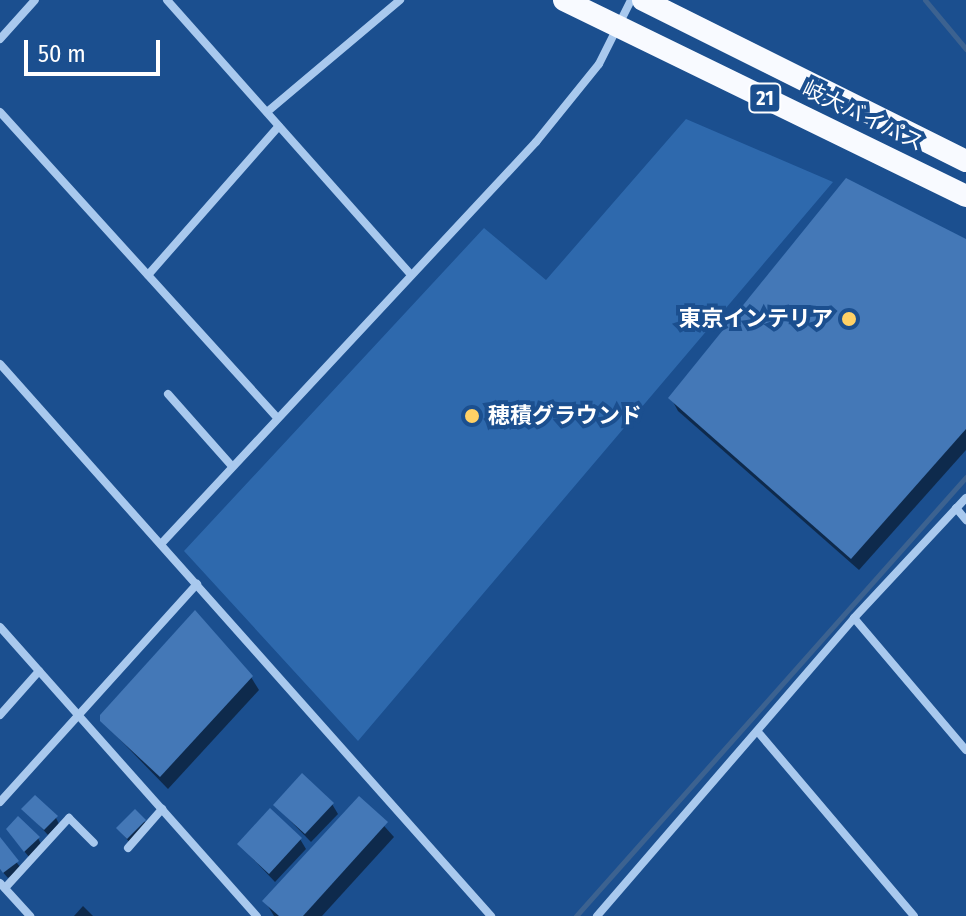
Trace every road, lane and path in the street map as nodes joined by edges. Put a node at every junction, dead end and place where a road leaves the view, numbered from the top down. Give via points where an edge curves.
1 (35, 0) edge
2 (167, 0) edge
3 (400, 0) edge
4 (564, 0) edge
5 (631, 0) edge
6 (643, 0) edge
7 (620, 27) junction
8 (0, 39) edge
9 (0, 112) edge
10 (267, 112) junction
11 (279, 126) junction
12 (966, 161) edge
13 (966, 196) edge
14 (410, 274) junction
15 (148, 275) junction
16 (0, 364) edge
17 (168, 394) dead end
18 (277, 417) junction
19 (231, 465) junction
20 (966, 498) edge
21 (956, 508) junction
22 (966, 520) edge
23 (161, 544) junction
24 (197, 584) junction
25 (854, 618) junction
26 (0, 627) edge
27 (39, 671) junction
28 (0, 715) edge
29 (79, 716) junction
30 (758, 732) junction
31 (966, 750) edge
32 (0, 802) edge
33 (162, 809) junction
34 (94, 843) dead end
35 (128, 848) dead end
36 (2, 885) edge
37 (30, 916) edge
38 (257, 916) edge
39 (491, 916) edge
40 (597, 916) edge
41 (914, 916) edge

1 - 8 street
2 - 10 street
3 - 10 street
4 - 7 highway, 岐大バイパス / 21
5 - 7 street
6 - 12 highway, 岐大バイパス / 21
7 - 13 highway, 岐大バイパス / 21
7 - 14 street via 599,64 536,142
9 - 15 street
10 - 11 street
11 - 14 street
11 - 15 street
14 - 18 street
15 - 18 street
16 - 23 street
17 - 19 street
18 - 19 street
19 - 23 street
20 - 21 street
21 - 22 street
21 - 25 street
23 - 24 street
24 - 29 street
24 - 39 street
25 - 30 street
25 - 31 street
26 - 27 street
27 - 28 street
27 - 29 street
29 - 32 street
29 - 33 street
30 - 40 street
30 - 41 street
33 - 35 street
33 - 38 street
34 - 36 street via 69,818
36 - 37 street

